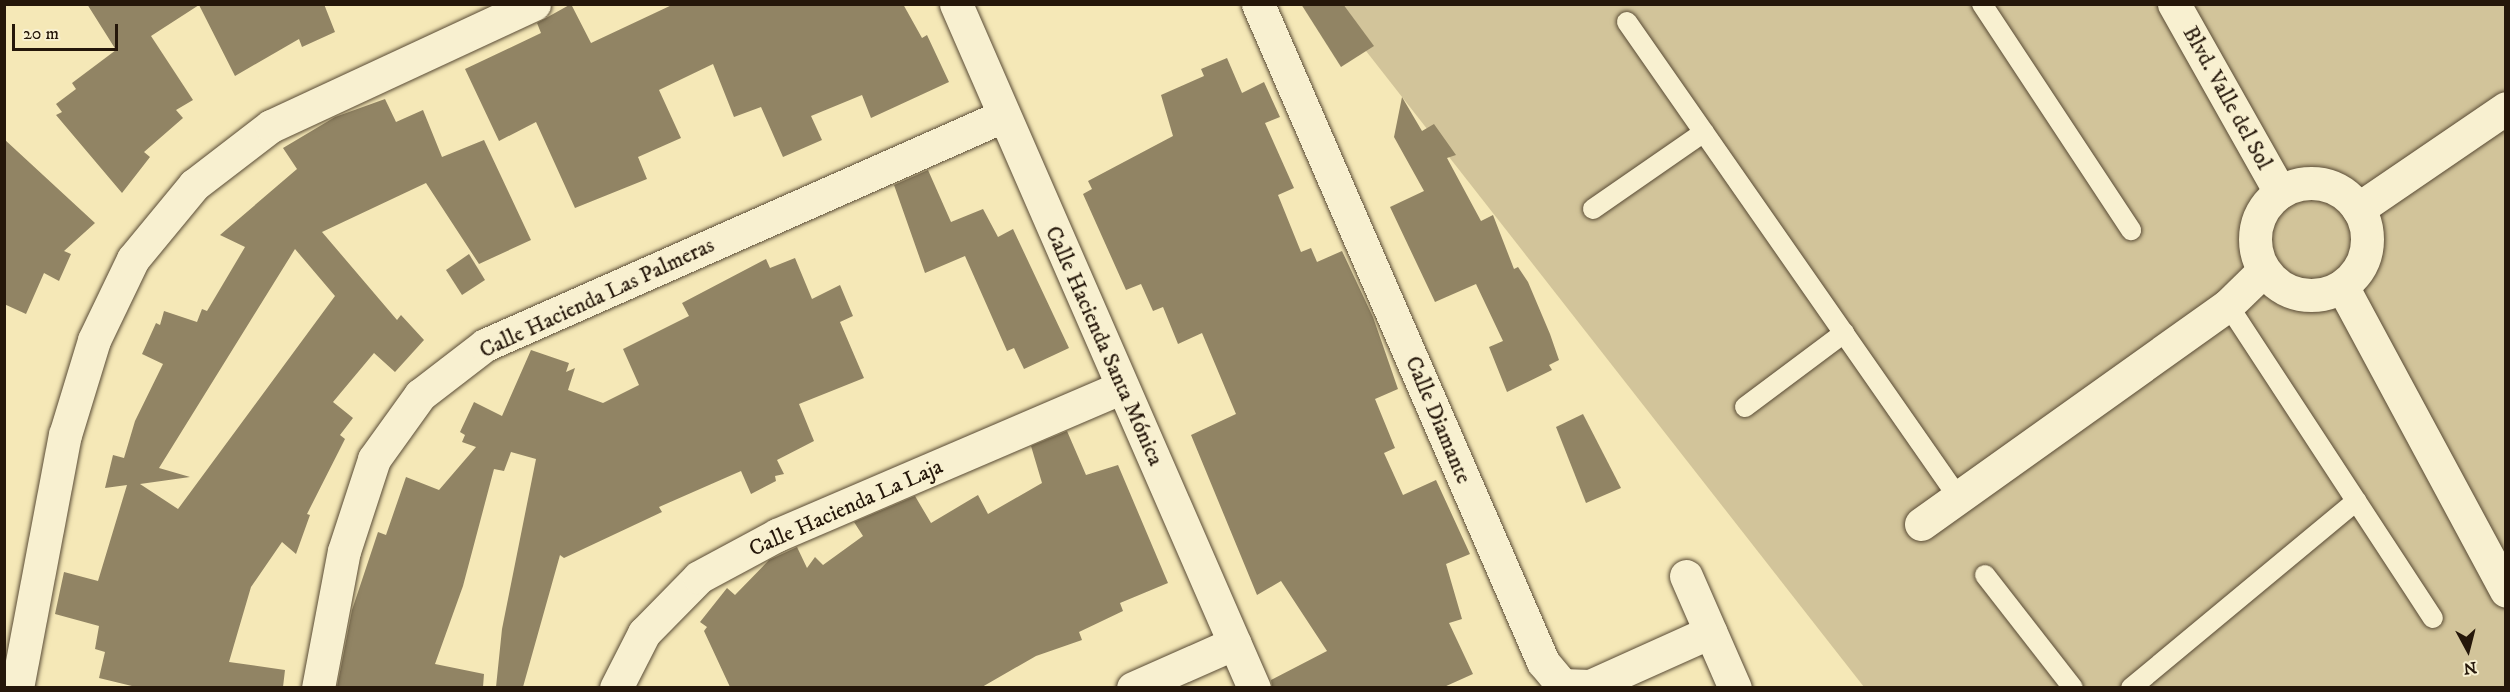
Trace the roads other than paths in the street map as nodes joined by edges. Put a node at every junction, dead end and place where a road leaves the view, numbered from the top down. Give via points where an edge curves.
1 (534, 4) edge
2 (956, 4) edge
3 (1258, 4) edge
4 (1982, 4) edge
5 (2174, 4) edge
6 (1628, 22) dead end
7 (2505, 108) edge
8 (1003, 116) junction
9 (1704, 132) junction
10 (2280, 192) junction
11 (1593, 209) dead end
12 (2358, 209) junction
13 (2131, 230) dead end
14 (2264, 270) junction
15 (2342, 286) junction
16 (2228, 305) junction
17 (1845, 333) junction
18 (1122, 387) junction
19 (1745, 407) dead end
20 (1958, 497) junction
21 (2356, 501) junction
22 (1921, 524) dead end
23 (1985, 575) dead end
24 (1686, 576) dead end
25 (2505, 591) edge
26 (2433, 618) dead end
27 (1710, 632) junction
28 (1235, 644) junction
29 (17, 687) edge
30 (318, 687) edge
31 (616, 687) edge
32 (1133, 687) edge
33 (1254, 687) edge
34 (1735, 687) edge
35 (2073, 687) edge
36 (2131, 687) edge

1 - 29 street via 271,126 194,185 134,259 94,340 65,435
2 - 8 street, Calle Hacienda Santa Mónica
3 - 27 street, Calle Diamante via 1543,662 1562,685 1590,686
4 - 13 lane
5 - 10 street, Blvd. Valle del Sol
6 - 9 lane
7 - 12 street
8 - 18 street, Calle Hacienda Santa Mónica
8 - 30 street, Calle Hacienda Las Palmeras via 485,345 420,395 374,459 344,551
9 - 11 lane
9 - 17 lane
10 - 12 street via 2314,183 2346,195
10 - 14 street via 2258,220 2257,254
12 - 15 street via 2367,242 2355,274
14 - 15 street via 2291,292 2326,294
14 - 16 street
15 - 25 street
16 - 20 street
16 - 21 lane
17 - 19 lane
17 - 20 lane
18 - 28 street, Calle Hacienda Santa Mónica
18 - 31 street, Calle Hacienda La Laja via 777,535 699,577 644,633
20 - 22 street
21 - 26 lane
21 - 36 lane
23 - 35 lane
24 - 27 street
27 - 34 street
28 - 32 street
28 - 33 street, Calle Hacienda Santa Mónica

